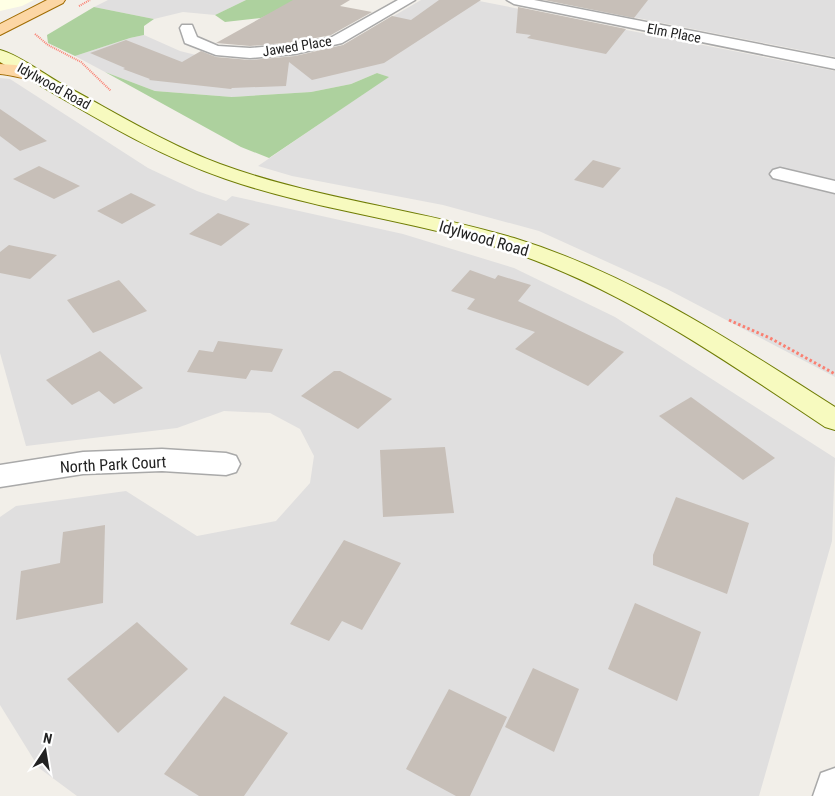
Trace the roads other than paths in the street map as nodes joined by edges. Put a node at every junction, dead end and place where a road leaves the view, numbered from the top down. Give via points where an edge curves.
1 (58, 0) edge
2 (408, 0) edge
3 (514, 0) edge
4 (187, 28) dead end
5 (2, 41) edge
6 (835, 64) edge
7 (0, 69) edge
8 (63, 72) dead end
9 (34, 75) junction
10 (108, 116) junction
11 (780, 174) dead end
12 (835, 187) edge
13 (835, 420) edge
14 (226, 464) dead end
15 (0, 476) edge
16 (835, 787) edge
17 (833, 796) edge

1 - 5 main road
2 - 4 street, Jawed Place via 337,40 295,50 250,54 216,50 190,40
3 - 6 street, Elm Place
5 - 9 main road, Idylwood Road
7 - 9 main road
8 - 10 main road, Idylwood Road
9 - 10 main road, Idylwood Road
10 - 13 main road, Idylwood Road via 167,148 254,181 490,238 591,275 701,333
11 - 12 street
14 - 15 street, North Park Court via 162,460 83,463
16 - 17 street

